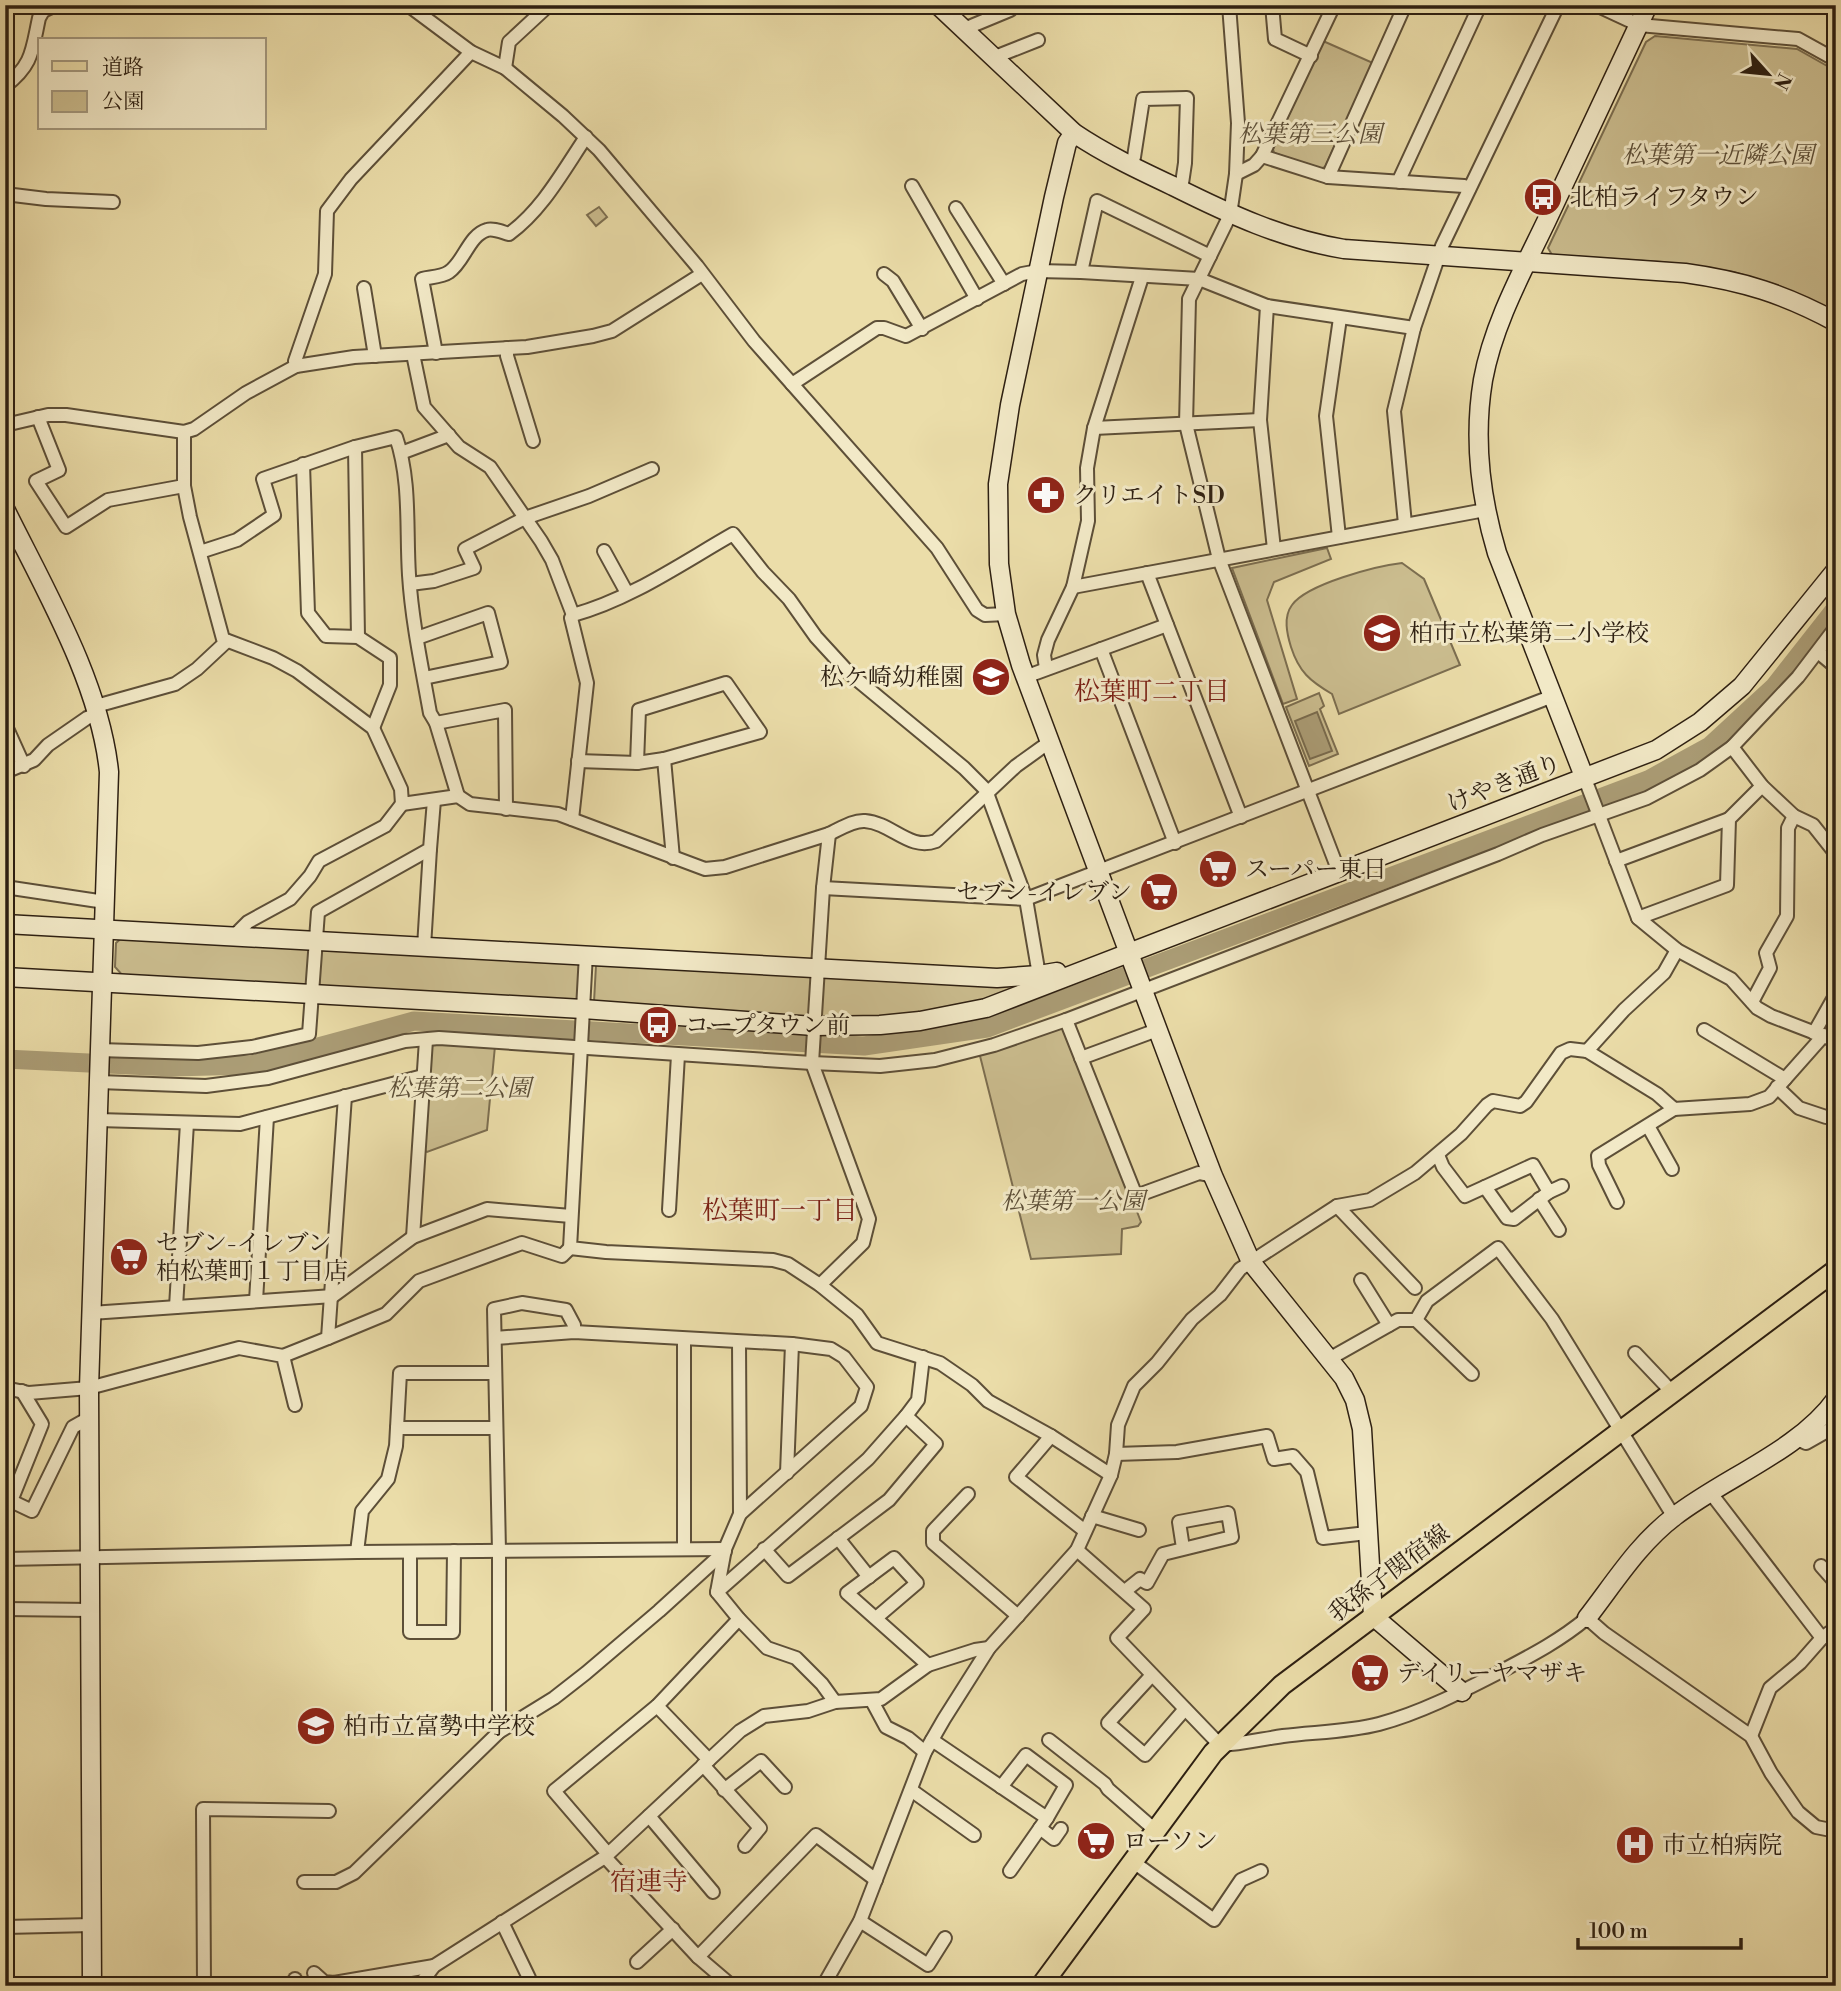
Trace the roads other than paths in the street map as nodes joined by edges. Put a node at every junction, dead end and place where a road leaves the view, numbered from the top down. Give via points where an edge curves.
1 (56, 5) edge
2 (408, 5) edge
3 (549, 5) edge
4 (938, 5) edge
5 (1228, 5) edge
6 (1272, 5) edge
7 (1334, 5) edge
8 (1405, 5) edge
9 (1480, 5) edge
10 (1558, 5) edge
11 (1596, 5) edge
12 (1648, 5) edge
13 (1008, 7) edge
14 (1639, 25) junction
15 (965, 32) junction
16 (1038, 40) dead end
17 (509, 42) junction
18 (471, 52) junction
19 (1311, 56) junction
20 (489, 60) junction
21 (995, 60) junction
22 (1836, 60) edge
23 (505, 68) junction
24 (5, 86) edge
25 (1074, 133) junction
26 (586, 137) junction
27 (1262, 156) junction
28 (1130, 166) junction
29 (1236, 174) junction
30 (1328, 177) junction
31 (1400, 182) junction
32 (912, 186) dead end
33 (1469, 189) junction
34 (1181, 190) junction
35 (5, 194) edge
36 (113, 202) dead end
37 (956, 208) dead end
38 (1230, 215) junction
39 (1210, 256) junction
40 (1438, 256) junction
41 (1527, 262) junction
42 (1038, 271) junction
43 (1081, 272) junction
44 (702, 274) junction
45 (884, 274) dead end
46 (1142, 277) junction
47 (1199, 279) junction
48 (1004, 284) junction
49 (364, 288) dead end
50 (977, 299) junction
51 (1268, 306) junction
52 (1340, 318) junction
53 (1836, 322) edge
54 (1414, 328) junction
55 (922, 329) junction
56 (507, 348) junction
57 (413, 354) junction
58 (436, 354) junction
59 (375, 356) junction
60 (296, 366) junction
61 (792, 384) junction
62 (38, 417) junction
63 (1260, 420) junction
64 (1186, 424) junction
65 (5, 425) edge
66 (1094, 428) junction
67 (184, 432) junction
68 (449, 435) junction
69 (533, 441) dead end
70 (355, 447) junction
71 (401, 453) junction
72 (303, 464) junction
73 (652, 469) dead end
74 (184, 486) junction
75 (5, 509) edge
76 (1485, 510) junction
77 (525, 517) junction
78 (1405, 524) junction
79 (1339, 537) junction
80 (1274, 549) junction
81 (604, 551) dead end
82 (200, 552) junction
83 (1219, 559) junction
84 (1836, 570) edge
85 (1147, 573) junction
86 (410, 584) junction
87 (1073, 587) junction
88 (627, 593) junction
89 (1006, 614) junction
90 (573, 615) junction
91 (1167, 625) junction
92 (1836, 626) edge
93 (358, 637) junction
94 (417, 639) junction
95 (227, 641) junction
96 (1101, 649) junction
97 (1818, 652) junction
98 (1836, 667) edge
99 (1046, 668) junction
100 (1025, 677) junction
101 (424, 678) junction
102 (1553, 696) junction
103 (97, 709) junction
104 (436, 723) junction
105 (5, 724) edge
106 (373, 728) junction
107 (1048, 743) junction
108 (1732, 747) junction
109 (664, 759) junction
110 (578, 761) junction
111 (637, 763) junction
112 (24, 766) junction
113 (5, 772) edge
114 (1587, 785) junction
115 (1762, 786) junction
116 (1308, 791) junction
117 (987, 792) junction
118 (458, 796) junction
119 (434, 800) junction
120 (402, 804) junction
121 (506, 809) junction
122 (1598, 811) junction
123 (1794, 816) junction
124 (1241, 817) junction
125 (572, 819) junction
126 (1729, 819) junction
127 (829, 834) junction
128 (1175, 843) junction
129 (1833, 847) edge
130 (430, 849) junction
131 (673, 858) junction
132 (1616, 861) junction
133 (1097, 872) junction
134 (1339, 872) junction
135 (5, 887) edge
136 (823, 888) junction
137 (1026, 899) junction
138 (105, 902) junction
139 (1638, 918) junction
140 (5, 924) edge
141 (103, 929) junction
142 (233, 937) junction
143 (316, 941) junction
144 (424, 947) junction
145 (1677, 950) junction
146 (586, 954) junction
147 (1131, 959) junction
148 (818, 968) junction
149 (1039, 975) junction
150 (5, 976) edge
151 (101, 981) junction
152 (1142, 988) junction
153 (312, 994) junction
154 (1836, 994) edge
155 (1752, 1002) junction
156 (582, 1015) junction
157 (1066, 1020) junction
158 (1157, 1030) junction
159 (1704, 1030) dead end
160 (813, 1031) junction
161 (1824, 1036) edge
162 (426, 1040) junction
163 (580, 1045) junction
164 (1587, 1051) junction
165 (99, 1053) junction
166 (678, 1055) junction
167 (1081, 1058) junction
168 (812, 1060) junction
169 (423, 1076) junction
170 (99, 1079) junction
171 (1781, 1083) junction
172 (345, 1096) junction
173 (1674, 1109) junction
174 (267, 1116) junction
175 (1826, 1117) dead end
176 (98, 1120) junction
177 (187, 1123) junction
178 (1648, 1126) junction
179 (1438, 1155) junction
180 (1672, 1169) dead end
181 (1213, 1176) junction
182 (1485, 1186) junction
183 (1550, 1192) junction
184 (1617, 1202) dead end
185 (1337, 1206) junction
186 (669, 1210) dead end
187 (571, 1216) junction
188 (1559, 1230) dead end
189 (413, 1237) junction
190 (570, 1248) junction
191 (1251, 1262) junction
192 (1836, 1270) edge
193 (1361, 1280) dead end
194 (820, 1285) junction
195 (1415, 1288) dead end
196 (333, 1296) junction
197 (257, 1301) junction
198 (176, 1307) junction
199 (91, 1313) junction
200 (1416, 1320) junction
201 (1389, 1325) junction
202 (574, 1332) junction
203 (328, 1338) junction
204 (495, 1338) junction
205 (684, 1339) junction
206 (739, 1342) junction
207 (792, 1344) junction
208 (1635, 1353) dead end
209 (283, 1356) junction
210 (923, 1357) junction
211 (1329, 1359) junction
212 (495, 1373) junction
213 (1472, 1374) dead end
214 (5, 1388) edge
215 (89, 1388) junction
216 (22, 1391) junction
217 (1672, 1392) junction
218 (1836, 1399) edge
219 (295, 1405) dead end
220 (906, 1416) junction
221 (89, 1418) junction
222 (1836, 1426) edge
223 (397, 1428) junction
224 (496, 1428) junction
225 (1621, 1431) junction
226 (1051, 1436) junction
227 (1795, 1438) junction
228 (1116, 1454) junction
229 (787, 1473) junction
230 (1111, 1475) junction
231 (1710, 1492) junction
232 (968, 1494) dead end
233 (740, 1514) junction
234 (1092, 1516) junction
235 (1674, 1517) junction
236 (1139, 1530) dead end
237 (1085, 1531) junction
238 (1367, 1533) junction
239 (838, 1538) junction
240 (1183, 1548) dead end
241 (684, 1549) junction
242 (764, 1549) junction
243 (725, 1550) junction
244 (1077, 1550) junction
245 (454, 1551) junction
246 (499, 1551) junction
247 (357, 1552) junction
248 (410, 1552) junction
249 (90, 1557) junction
250 (5, 1559) edge
251 (1821, 1566) dead end
252 (869, 1577) junction
253 (1836, 1583) edge
254 (1125, 1591) junction
255 (717, 1592) junction
256 (5, 1609) edge
257 (91, 1610) junction
258 (1018, 1616) junction
259 (1373, 1616) junction
260 (876, 1618) junction
261 (1587, 1618) junction
262 (739, 1619) junction
263 (1836, 1628) edge
264 (1822, 1638) junction
265 (989, 1648) junction
266 (928, 1665) junction
267 (1152, 1675) junction
268 (1462, 1692) junction
269 (872, 1701) junction
270 (835, 1703) junction
271 (657, 1706) junction
272 (1185, 1709) junction
273 (499, 1732) junction
274 (1751, 1736) junction
275 (932, 1740) junction
276 (1049, 1740) dead end
277 (1220, 1745) junction
278 (925, 1752) junction
279 (706, 1763) junction
280 (785, 1787) dead end
281 (1001, 1787) junction
282 (724, 1790) junction
283 (911, 1790) junction
284 (329, 1811) dead end
285 (649, 1816) junction
286 (1043, 1823) junction
287 (1061, 1829) dead end
288 (1155, 1830) junction
289 (1836, 1831) edge
290 (974, 1835) dead end
291 (744, 1846) dead end
292 (606, 1856) junction
293 (1132, 1861) junction
294 (1010, 1871) dead end
295 (1261, 1871) dead end
296 (876, 1880) junction
297 (304, 1882) dead end
298 (713, 1892) dead end
299 (502, 1922) junction
300 (860, 1922) junction
301 (92, 1925) junction
302 (5, 1927) edge
303 (673, 1930) junction
304 (945, 1938) dead end
305 (698, 1957) junction
306 (637, 1962) dead end
307 (434, 1966) junction
308 (314, 1973) dead end
309 (529, 1978) dead end
310 (826, 1984) edge
311 (92, 1986) edge
312 (204, 1986) edge
313 (419, 1986) edge
314 (732, 1986) edge
315 (1041, 1986) edge

1 - 24 street via 43,11 27,65
2 - 18 street
3 - 17 street
4 - 15 street
5 - 29 street via 1238,123
6 - 19 street via 1275,39
7 - 19 street
8 - 30 street
9 - 31 street
10 - 33 street
11 - 14 street
12 - 14 street
13 - 15 street
14 - 22 street via 1798,39
14 - 41 street
15 - 21 street
16 - 21 street
17 - 20 street
17 - 23 street
18 - 20 street
18 - 60 street via 351,178 327,211 325,274
19 - 27 street
20 - 23 street
21 - 25 street
23 - 26 street
25 - 28 street
25 - 42 street via 1067,143
26 - 44 street
26 - 58 street via 553,188 516,228 509,234 485,230 448,273 422,279
27 - 29 street
27 - 30 street
28 - 34 street
28 - 34 street via 1143,99 1186,98
29 - 38 street
30 - 31 street
31 - 33 street
32 - 50 street
33 - 40 street
34 - 38 street
35 - 36 street
37 - 48 street
38 - 39 street
38 - 40 street via 1318,245
39 - 43 street via 1097,201
39 - 47 street
40 - 41 street
40 - 54 street
41 - 53 street via 1685,273 1742,282
41 - 76 street via 1484,378 1478,434
42 - 43 street
42 - 48 street
42 - 89 street via 998,484 999,564
43 - 46 street
44 - 56 street via 612,331
44 - 61 street
45 - 55 street
46 - 47 street
46 - 66 street
47 - 51 street
47 - 64 street via 1189,299
48 - 50 street
49 - 59 street
50 - 55 street
51 - 52 street
51 - 63 street
52 - 54 street
52 - 79 street via 1326,416
54 - 78 street via 1394,411
55 - 61 street via 906,336 877,328
56 - 58 street
56 - 69 street
57 - 58 street
57 - 59 street
57 - 68 street via 424,407
59 - 60 street
60 - 67 street
61 - 89 street via 937,548 977,610 992,616
62 - 65 street
62 - 67 street via 66,415
62 - 74 street via 59,470 36,481 66,527 108,500
63 - 64 street
63 - 80 street
64 - 66 street
64 - 83 street
66 - 87 street via 1087,468 1088,521
67 - 74 street
68 - 71 street
68 - 77 street via 490,467
70 - 71 street via 396,437
70 - 72 street
70 - 93 street
71 - 86 street
72 - 82 street via 263,479 274,515 237,540
72 - 93 street via 308,613 326,636
73 - 77 street
74 - 82 street
75 - 103 street
76 - 78 street
76 - 102 street
77 - 86 street via 465,549 474,568
77 - 90 street via 552,560
78 - 79 street
79 - 80 street
80 - 83 street
81 - 88 street
82 - 95 street
83 - 85 street
83 - 116 street
84 - 114 street, けやき通り via 1724,703 1657,750
85 - 87 street
85 - 91 street
86 - 94 street
87 - 99 street via 1048,640
88 - 90 street
88 - 117 street via 733,534 849,673
89 - 100 street
90 - 110 street via 587,683
91 - 96 street
91 - 124 street
92 - 97 street
93 - 106 street via 390,658 390,685
94 - 101 street
94 - 101 street via 488,613 501,662
95 - 103 street via 175,684
95 - 106 street via 297,671
96 - 99 street
96 - 128 street
97 - 98 street
97 - 108 street
99 - 100 street
100 - 107 street
101 - 104 street
102 - 114 street
102 - 116 street
103 - 112 street
103 - 138 street via 109,772
104 - 118 street
104 - 121 street via 505,710
105 - 112 street
106 - 120 street via 401,789
107 - 117 street
107 - 133 street
108 - 115 street
108 - 122 street via 1674,786
109 - 111 street
109 - 111 street via 760,732 726,683 639,709
109 - 131 street
110 - 111 street
110 - 125 street
112 - 113 street
114 - 122 street
114 - 134 street, けやき通り
115 - 123 street
115 - 126 street
116 - 124 street
116 - 134 street
117 - 127 street via 936,841 924,845 863,821
117 - 137 street
118 - 119 street
118 - 121 street via 470,804
119 - 120 street
119 - 130 street
120 - 142 street via 385,826 319,861 290,899 248,922
121 - 125 street
122 - 132 street
122 - 152 street
123 - 129 street via 1813,825
123 - 155 street via 1788,828 1787,916 1766,953 1770,968
124 - 128 street
125 - 131 street
126 - 132 street
126 - 139 street via 1727,885
127 - 131 street via 725,867 705,869
127 - 136 street
128 - 133 street
130 - 143 street via 318,912
130 - 144 street
132 - 139 street
133 - 137 street
133 - 147 street
134 - 147 street, けやき通り
135 - 138 street
136 - 137 street
136 - 148 street
137 - 149 street
138 - 141 street
139 - 145 street
140 - 141 street
141 - 142 street
141 - 151 street
142 - 143 street
143 - 144 street
143 - 153 street
144 - 146 street
145 - 155 street via 1731,979
145 - 164 street via 1664,973
146 - 148 street
146 - 156 street
147 - 149 street
147 - 152 street
147 - 160 street via 940,1018
148 - 149 street via 997,978
148 - 160 street
150 - 151 street
151 - 153 street
151 - 165 street
152 - 157 street
152 - 158 street
153 - 156 street
153 - 165 street via 309,1034 198,1053
154 - 161 street
155 - 161 street via 1771,1016
156 - 160 street
156 - 163 street
157 - 167 street
157 - 168 street via 934,1060 880,1066
158 - 167 street
158 - 181 street
159 - 171 street
160 - 168 street
161 - 171 street
162 - 163 street
162 - 169 street
162 - 170 street via 405,1041 256,1080 206,1086
163 - 166 street
163 - 187 street
164 - 173 street
164 - 179 street via 1570,1049 1562,1054 1520,1106 1493,1101 1487,1105
165 - 170 street
166 - 168 street
166 - 186 street
167 - 181 street via 1136,1196 1199,1173
168 - 194 street via 869,1219 863,1243
169 - 172 street
169 - 189 street
170 - 176 street
171 - 173 street via 1769,1097 1750,1104
171 - 175 street via 1799,1108
172 - 174 street
172 - 196 street
173 - 178 street
174 - 177 street via 240,1124
174 - 197 street
176 - 177 street
176 - 199 street
177 - 198 street
178 - 180 street
178 - 184 street via 1598,1156
179 - 182 street via 1465,1196
179 - 185 street via 1370,1200
181 - 191 street
182 - 183 street via 1533,1165
182 - 183 street via 1507,1218 1514,1219
183 - 188 street
185 - 191 street
185 - 195 street
187 - 189 street via 487,1209
187 - 190 street
189 - 196 street
190 - 194 street via 773,1260 788,1264
190 - 203 street via 562,1256 522,1243 419,1281 386,1314
191 - 211 street
191 - 228 street via 1192,1319 1134,1386 1118,1425
192 - 217 main road, 我孫子関宿線
193 - 201 street
194 - 210 street via 857,1315 877,1343
196 - 197 street
196 - 203 street
197 - 198 street
198 - 199 street
199 - 215 street
200 - 201 street
200 - 213 street
200 - 225 street via 1427,1301 1498,1248 1552,1318
201 - 211 street
202 - 204 street
202 - 204 street via 566,1310 522,1303 494,1309
202 - 205 street
203 - 209 street
204 - 212 street
205 - 206 street
205 - 241 street
206 - 207 street
206 - 233 street
207 - 229 street
207 - 229 street via 831,1349 844,1357 867,1387 861,1406
208 - 217 street
209 - 215 street via 239,1348
209 - 219 street
210 - 220 street via 918,1399
210 - 226 street via 940,1363 988,1401
211 - 238 street via 1351,1391 1362,1429
212 - 223 street via 400,1373
212 - 224 street
214 - 216 street
215 - 216 street
215 - 221 street
216 - 221 street via 42,1424 11,1501 32,1511 74,1427
217 - 225 main road, 我孫子関宿線
218 - 227 street
220 - 239 street via 936,1444 889,1500
220 - 242 street via 868,1459
221 - 249 street
222 - 227 street via 1806,1443
223 - 224 street
223 - 247 street via 388,1479 362,1511
224 - 246 street
225 - 235 street
225 - 259 main road, 我孫子関宿線
226 - 230 street
226 - 237 street via 1016,1477
227 - 231 street
228 - 230 street
228 - 238 street via 1177,1452 1267,1436 1274,1459 1293,1456 1307,1472 1323,1538
229 - 233 street
230 - 234 street
231 - 235 street
231 - 264 street
232 - 258 street via 933,1531 933,1543
233 - 243 street
234 - 236 street
234 - 237 street
235 - 261 street via 1643,1543
237 - 244 street
238 - 259 street
239 - 242 street via 788,1576
239 - 252 street
240 - 254 street via 1163,1554 1147,1583 1140,1579
241 - 243 street
241 - 246 street
242 - 255 street
243 - 255 street
243 - 273 street via 586,1673
244 - 254 street
244 - 258 street
245 - 246 street
245 - 248 street
245 - 248 street via 453,1632 410,1632
246 - 273 street
247 - 248 street
247 - 249 street
249 - 250 street
249 - 257 street
251 - 253 street
252 - 260 street via 848,1593
252 - 260 street via 894,1558 917,1583
254 - 267 street via 1144,1609 1118,1638
255 - 262 street
256 - 257 street
257 - 301 street
258 - 265 street
259 - 268 street
259 - 277 main road, 我孫子関宿線 via 1282,1685
260 - 266 street
261 - 268 street via 1560,1640
261 - 274 street
262 - 270 street via 767,1648 796,1658
262 - 271 street
263 - 264 street
264 - 274 street via 1770,1689
265 - 266 street
265 - 275 street
266 - 269 street via 890,1694
267 - 272 street
267 - 272 street via 1108,1723 1146,1755
268 - 277 street via 1378,1724
269 - 270 street
269 - 278 street via 886,1727
270 - 279 street via 764,1716
271 - 279 street
271 - 292 street via 554,1791
272 - 277 street
273 - 297 street via 354,1873 336,1882
274 - 289 street via 1798,1812 1816,1827
275 - 278 street
275 - 281 street
276 - 288 street
277 - 288 main road, 我孫子関宿線
278 - 283 street
279 - 282 street
279 - 285 street
280 - 282 street via 761,1760
281 - 286 street
281 - 286 street via 1026,1755 1066,1785
282 - 291 street via 760,1828
283 - 290 street
283 - 296 street
284 - 312 street via 203,1809
285 - 292 street
285 - 298 street
286 - 287 street via 1054,1839
286 - 294 street
288 - 293 main road, 我孫子関宿線
292 - 299 street
292 - 303 street
293 - 295 street via 1214,1920 1241,1880
293 - 315 main road, 我孫子関宿線
296 - 300 street
296 - 305 street via 816,1835
299 - 307 street
299 - 309 street
300 - 304 street via 929,1965
300 - 310 street
301 - 302 street
301 - 311 street
303 - 305 street
303 - 306 street
305 - 314 street
307 - 308 street via 334,1983 324,1982
307 - 313 street

